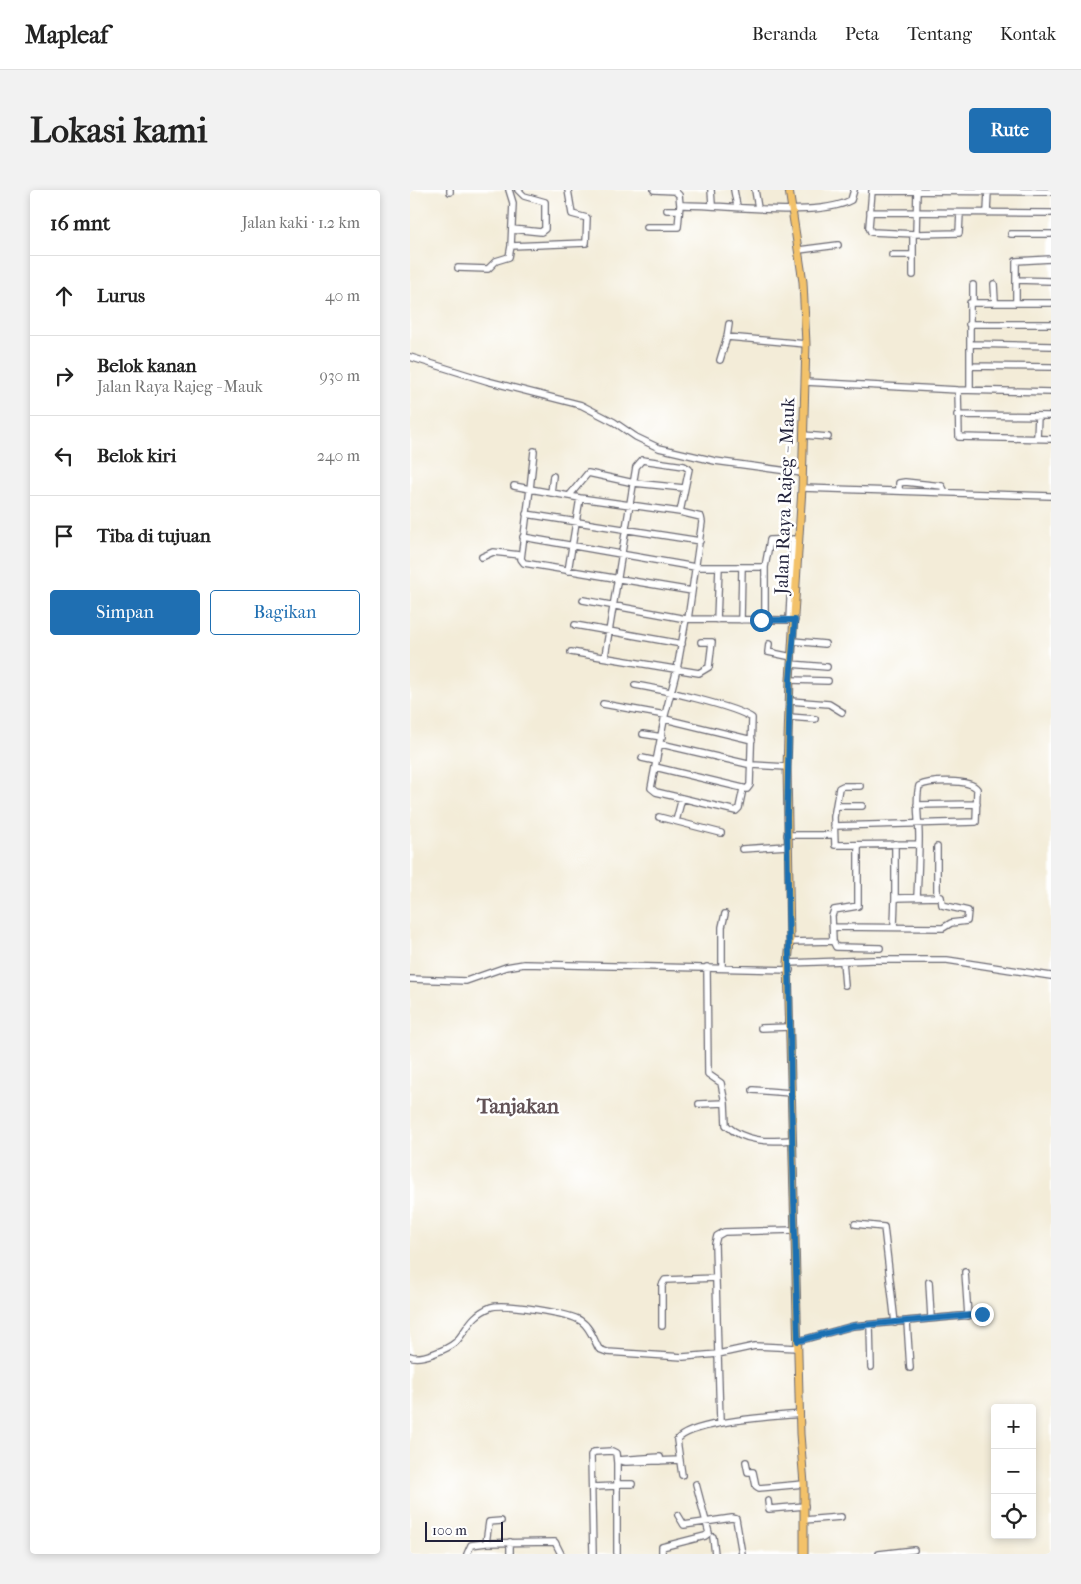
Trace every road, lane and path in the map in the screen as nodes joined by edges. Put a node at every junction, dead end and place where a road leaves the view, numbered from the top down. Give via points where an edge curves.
1 (500, 190) edge
2 (510, 190) edge
3 (518, 190) edge
4 (568, 190) edge
5 (654, 190) edge
6 (711, 190) edge
7 (734, 190) edge
8 (755, 190) edge
9 (789, 190) edge
10 (854, 190) edge
11 (917, 190) edge
12 (993, 191) edge
13 (1051, 192) edge
14 (712, 204) junction
15 (737, 206) junction
16 (679, 207) junction
17 (758, 208) junction
18 (792, 208) junction
19 (667, 210) dead end
20 (870, 212) junction
21 (917, 212) junction
22 (960, 212) junction
23 (1051, 213) edge
24 (988, 214) junction
25 (648, 227) dead end
26 (512, 229) junction
27 (915, 234) junction
28 (1011, 234) dead end
29 (1051, 234) edge
30 (838, 245) dead end
31 (511, 246) junction
32 (799, 250) junction
33 (892, 255) dead end
34 (913, 255) junction
35 (1051, 259) edge
36 (458, 268) dead end
37 (913, 275) dead end
38 (1016, 280) junction
39 (1051, 281) edge
40 (994, 284) dead end
41 (973, 285) dead end
42 (974, 301) junction
43 (995, 301) junction
44 (1016, 302) junction
45 (1051, 303) edge
46 (728, 324) dead end
47 (969, 324) junction
48 (1051, 324) edge
49 (727, 338) junction
50 (806, 344) junction
51 (970, 344) junction
52 (1051, 346) edge
53 (410, 357) edge
54 (720, 360) dead end
55 (970, 366) junction
56 (1051, 367) edge
57 (805, 382) junction
58 (958, 390) junction
59 (970, 390) junction
60 (1051, 392) edge
61 (958, 415) junction
62 (1038, 416) junction
63 (1051, 416) edge
64 (803, 434) junction
65 (828, 437) dead end
66 (1037, 438) junction
67 (1051, 439) edge
68 (534, 451) dead end
69 (802, 473) junction
70 (553, 476) dead end
71 (634, 483) junction
72 (514, 486) dead end
73 (530, 488) junction
74 (684, 488) junction
75 (802, 488) junction
76 (899, 491) junction
77 (550, 492) junction
78 (945, 492) junction
79 (569, 496) junction
80 (1051, 496) edge
81 (580, 498) junction
82 (630, 506) junction
83 (680, 512) junction
84 (526, 514) junction
85 (576, 522) junction
86 (626, 530) junction
87 (523, 537) junction
88 (796, 539) junction
89 (700, 541) junction
90 (572, 546) junction
91 (520, 555) junction
92 (622, 555) junction
93 (482, 557) dead end
94 (764, 566) junction
95 (695, 567) junction
96 (719, 567) junction
97 (742, 567) junction
98 (568, 572) junction
99 (617, 579) junction
100 (692, 591) junction
101 (583, 600) dead end
102 (613, 606) junction
103 (687, 619) junction
104 (717, 620) junction
105 (742, 620) junction
106 (764, 620) junction
107 (792, 620) junction
108 (575, 625) dead end
109 (609, 631) junction
110 (793, 641) junction
111 (701, 642) dead end
112 (682, 644) junction
113 (769, 644) dead end
114 (825, 644) dead end
115 (572, 652) dead end
116 (605, 656) junction
117 (792, 661) junction
118 (827, 667) dead end
119 (678, 669) junction
120 (790, 680) junction
121 (828, 681) dead end
122 (635, 685) dead end
123 (672, 694) junction
124 (790, 701) junction
125 (603, 704) dead end
126 (842, 712) dead end
127 (665, 717) junction
128 (789, 717) junction
129 (815, 719) dead end
130 (643, 734) dead end
131 (752, 740) junction
132 (662, 741) junction
133 (642, 758) dead end
134 (656, 764) junction
135 (752, 765) junction
136 (787, 767) junction
137 (860, 786) dead end
138 (746, 788) junction
139 (682, 798) junction
140 (977, 804) junction
141 (917, 805) junction
142 (836, 806) junction
143 (862, 806) dead end
144 (659, 817) dead end
145 (676, 821) junction
146 (919, 823) junction
147 (834, 826) junction
148 (721, 833) dead end
149 (787, 835) junction
150 (834, 835) junction
151 (895, 844) junction
152 (919, 844) junction
153 (787, 846) junction
154 (858, 846) junction
155 (937, 847) dead end
156 (742, 849) dead end
157 (917, 897) junction
158 (938, 897) junction
159 (895, 898) junction
160 (725, 914) dead end
161 (894, 926) junction
162 (833, 928) junction
163 (833, 941) junction
164 (790, 942) junction
165 (880, 948) dead end
166 (843, 962) junction
167 (707, 967) junction
168 (789, 967) junction
169 (722, 968) junction
170 (1051, 976) edge
171 (410, 979) edge
172 (845, 985) dead end
173 (790, 1027) junction
174 (762, 1028) dead end
175 (753, 1090) dead end
176 (791, 1093) junction
177 (725, 1103) junction
178 (699, 1104) dead end
179 (792, 1140) junction
180 (855, 1224) dead end
181 (795, 1230) junction
182 (965, 1272) dead end
183 (716, 1278) junction
184 (929, 1282) dead end
185 (982, 1314) dead end
186 (968, 1316) junction
187 (931, 1318) junction
188 (907, 1322) junction
189 (895, 1323) junction
190 (870, 1325) junction
191 (662, 1326) dead end
192 (798, 1344) junction
193 (718, 1354) junction
194 (410, 1356) edge
195 (871, 1367) dead end
196 (910, 1368) dead end
197 (800, 1414) junction
198 (720, 1422) junction
199 (617, 1460) junction
200 (680, 1460) junction
201 (746, 1462) dead end
202 (682, 1475) dead end
203 (632, 1484) dead end
204 (696, 1484) dead end
205 (804, 1484) junction
206 (617, 1485) junction
207 (592, 1487) junction
208 (768, 1501) dead end
209 (804, 1506) junction
210 (678, 1515) dead end
211 (841, 1517) dead end
212 (804, 1520) junction
213 (502, 1521) dead end
214 (708, 1522) junction
215 (713, 1537) dead end
216 (510, 1542) junction
217 (486, 1543) junction
218 (914, 1550) dead end
219 (467, 1554) edge
220 (510, 1554) edge
221 (561, 1554) edge
222 (593, 1554) edge
223 (617, 1554) edge
224 (662, 1554) edge
225 (715, 1554) edge
226 (742, 1554) edge
227 (804, 1554) edge
228 (879, 1554) edge

1 - 2 street
2 - 26 street
3 - 26 street via 524,196 545,202 545,229 541,232
4 - 31 street via 572,214 587,218 586,244
5 - 16 street via 675,192 680,197
6 - 14 street
7 - 15 street
8 - 17 street
9 - 18 main road, Jalan Raya Rajeg - Mauk
10 - 18 street via 851,200 841,204
11 - 12 street
11 - 20 street via 872,192
11 - 21 street
12 - 13 street
12 - 24 street
14 - 15 street
14 - 16 street
15 - 17 street
16 - 19 street
16 - 25 street via 677,227
17 - 18 street
18 - 32 main road, Jalan Raya Rajeg - Mauk
20 - 21 street
20 - 27 street via 870,232
21 - 22 street
21 - 27 street
22 - 24 street
22 - 27 street via 959,233
23 - 24 street
26 - 31 street
27 - 34 street
28 - 29 street
30 - 32 street
31 - 36 street via 508,257 496,261 488,269
32 - 50 main road, Jalan Raya Rajeg - Mauk
33 - 34 street
34 - 37 street
35 - 38 street via 1018,260
38 - 39 street
38 - 44 street
40 - 43 street
41 - 42 street
42 - 43 street
42 - 47 street via 970,305
43 - 44 street
44 - 45 street
46 - 49 street
47 - 48 street
47 - 51 street
49 - 50 street
49 - 54 street
50 - 57 main road, Jalan Raya Rajeg - Mauk
51 - 52 street
51 - 55 street
53 - 69 street via 487,382 581,404 659,448
55 - 56 street
55 - 59 street
57 - 58 street
57 - 64 main road, Jalan Raya Rajeg - Mauk
58 - 59 street
58 - 61 street
59 - 60 street
61 - 62 street
61 - 66 street via 959,437
62 - 63 street
62 - 66 street
64 - 65 street
64 - 69 main road, Jalan Raya Rajeg - Mauk
66 - 67 street
68 - 73 street
69 - 75 main road, Jalan Raya Rajeg - Mauk
70 - 77 street
71 - 74 street
71 - 74 street via 638,462 646,460 687,467 689,472
71 - 79 street via 588,472
71 - 82 street
72 - 73 street
73 - 77 street
73 - 84 street
74 - 83 street
75 - 76 street
75 - 88 main road, Jalan Raya Rajeg - Mauk
76 - 78 street
76 - 78 street via 899,483 905,482 942,486
77 - 79 street
78 - 80 street
79 - 81 street
81 - 82 street
81 - 85 street
82 - 83 street
82 - 86 street
83 - 89 street via 701,517
84 - 85 street
84 - 87 street
85 - 86 street
85 - 90 street
86 - 89 street
86 - 92 street
87 - 90 street
87 - 91 street
88 - 94 street via 770,540
88 - 107 main road, Jalan Raya Rajeg - Mauk
89 - 95 street
90 - 92 street
90 - 98 street
91 - 93 street via 493,552
91 - 98 street via 524,562
92 - 95 street
92 - 99 street
94 - 97 street
94 - 106 street
95 - 96 street
95 - 100 street
96 - 97 street
96 - 104 street
97 - 105 street
98 - 99 street
99 - 100 street
99 - 102 street
100 - 103 street
101 - 102 street
102 - 103 street
102 - 109 street
103 - 104 street
103 - 112 street
104 - 105 street
105 - 106 street
106 - 107 street
107 - 110 main road, Jalan Raya Rajeg - Mauk
108 - 109 street
109 - 112 street
109 - 116 street
110 - 114 street
110 - 117 main road, Jalan Raya Rajeg - Mauk
111 - 119 street via 712,642 707,669 699,673
112 - 119 street
113 - 117 street via 768,652
115 - 116 street
116 - 119 street
117 - 118 street
117 - 120 main road, Jalan Raya Rajeg - Mauk
119 - 123 street
120 - 121 street
120 - 124 main road, Jalan Raya Rajeg - Mauk
122 - 123 street
123 - 127 street
123 - 131 street via 751,717
124 - 126 street via 830,704
124 - 128 main road, Jalan Raya Rajeg - Mauk
125 - 127 street
127 - 131 street
127 - 132 street
128 - 129 street
128 - 136 main road, Jalan Raya Rajeg - Mauk
130 - 132 street
131 - 135 street
132 - 134 street
132 - 135 street
133 - 134 street
134 - 138 street
134 - 139 street via 653,789
135 - 136 street
135 - 138 street
136 - 149 main road, Jalan Raya Rajeg - Mauk
137 - 142 street via 840,786
138 - 139 street via 736,811
139 - 145 street
140 - 141 street
140 - 141 street via 977,789 962,782 922,784 918,789
140 - 146 street via 976,822
141 - 146 street
142 - 143 street
142 - 147 street
144 - 145 street
145 - 148 street
146 - 147 street
146 - 152 street
147 - 150 street
149 - 150 street
149 - 153 main road, Jalan Raya Rajeg - Mauk
150 - 154 street via 837,846
151 - 152 street
151 - 154 street
151 - 159 street
152 - 157 street
153 - 156 street
153 - 164 main road, Jalan Raya Rajeg - Mauk
154 - 162 street via 859,905 834,910
155 - 158 street
157 - 158 street
157 - 159 street
158 - 161 street via 942,898 942,905 967,910 967,921 943,928
159 - 161 street
160 - 169 street
161 - 162 street
162 - 163 street
163 - 164 street
163 - 165 street via 836,947
164 - 168 main road, Jalan Raya Rajeg - Mauk
166 - 168 street
166 - 170 street via 948,960
166 - 172 street
167 - 169 street
167 - 171 street via 524,964 466,981
167 - 177 street via 708,1074 721,1083
168 - 169 street
168 - 173 main road, Jalan Raya Rajeg - Mauk
173 - 174 street
173 - 176 main road, Jalan Raya Rajeg - Mauk
175 - 176 street
176 - 179 main road, Jalan Raya Rajeg - Mauk
177 - 178 street
177 - 179 street via 726,1125 735,1133 764,1141
179 - 181 main road, Jalan Raya Rajeg - Mauk
180 - 189 street via 884,1226
181 - 183 street via 720,1234 715,1244
181 - 192 main road, Jalan Raya Rajeg - Mauk
182 - 186 street
183 - 191 street via 665,1280 662,1285
183 - 193 street
184 - 187 street
185 - 186 street
186 - 187 street
187 - 188 street
188 - 189 street
188 - 196 street
189 - 190 street
190 - 192 street via 840,1328
190 - 195 street
192 - 193 street via 755,1346
192 - 197 main road, Jalan Raya Rajeg - Mauk
193 - 194 street via 683,1357 607,1352 599,1349 586,1325 578,1319 497,1306 477,1315 449,1346 417,1358
193 - 198 street
197 - 198 street
197 - 205 main road, Jalan Raya Rajeg - Mauk
198 - 200 street via 682,1433 678,1440
199 - 200 street via 660,1457 660,1461
199 - 206 street
199 - 207 street via 616,1453 612,1451 593,1452
200 - 202 street
201 - 205 street via 748,1472 753,1472 759,1488
203 - 206 street
204 - 214 street
205 - 209 main road, Jalan Raya Rajeg - Mauk
206 - 207 street
206 - 223 street
207 - 222 street
208 - 209 street via 769,1509
209 - 212 main road, Jalan Raya Rajeg - Mauk
210 - 214 street via 684,1525
211 - 212 street
212 - 227 main road, Jalan Raya Rajeg - Mauk
213 - 217 street via 487,1524
214 - 224 street via 708,1535 662,1547
214 - 226 street via 736,1519
215 - 225 street
216 - 217 street
216 - 220 street
216 - 221 street via 554,1542
217 - 219 street via 471,1545
218 - 228 street

